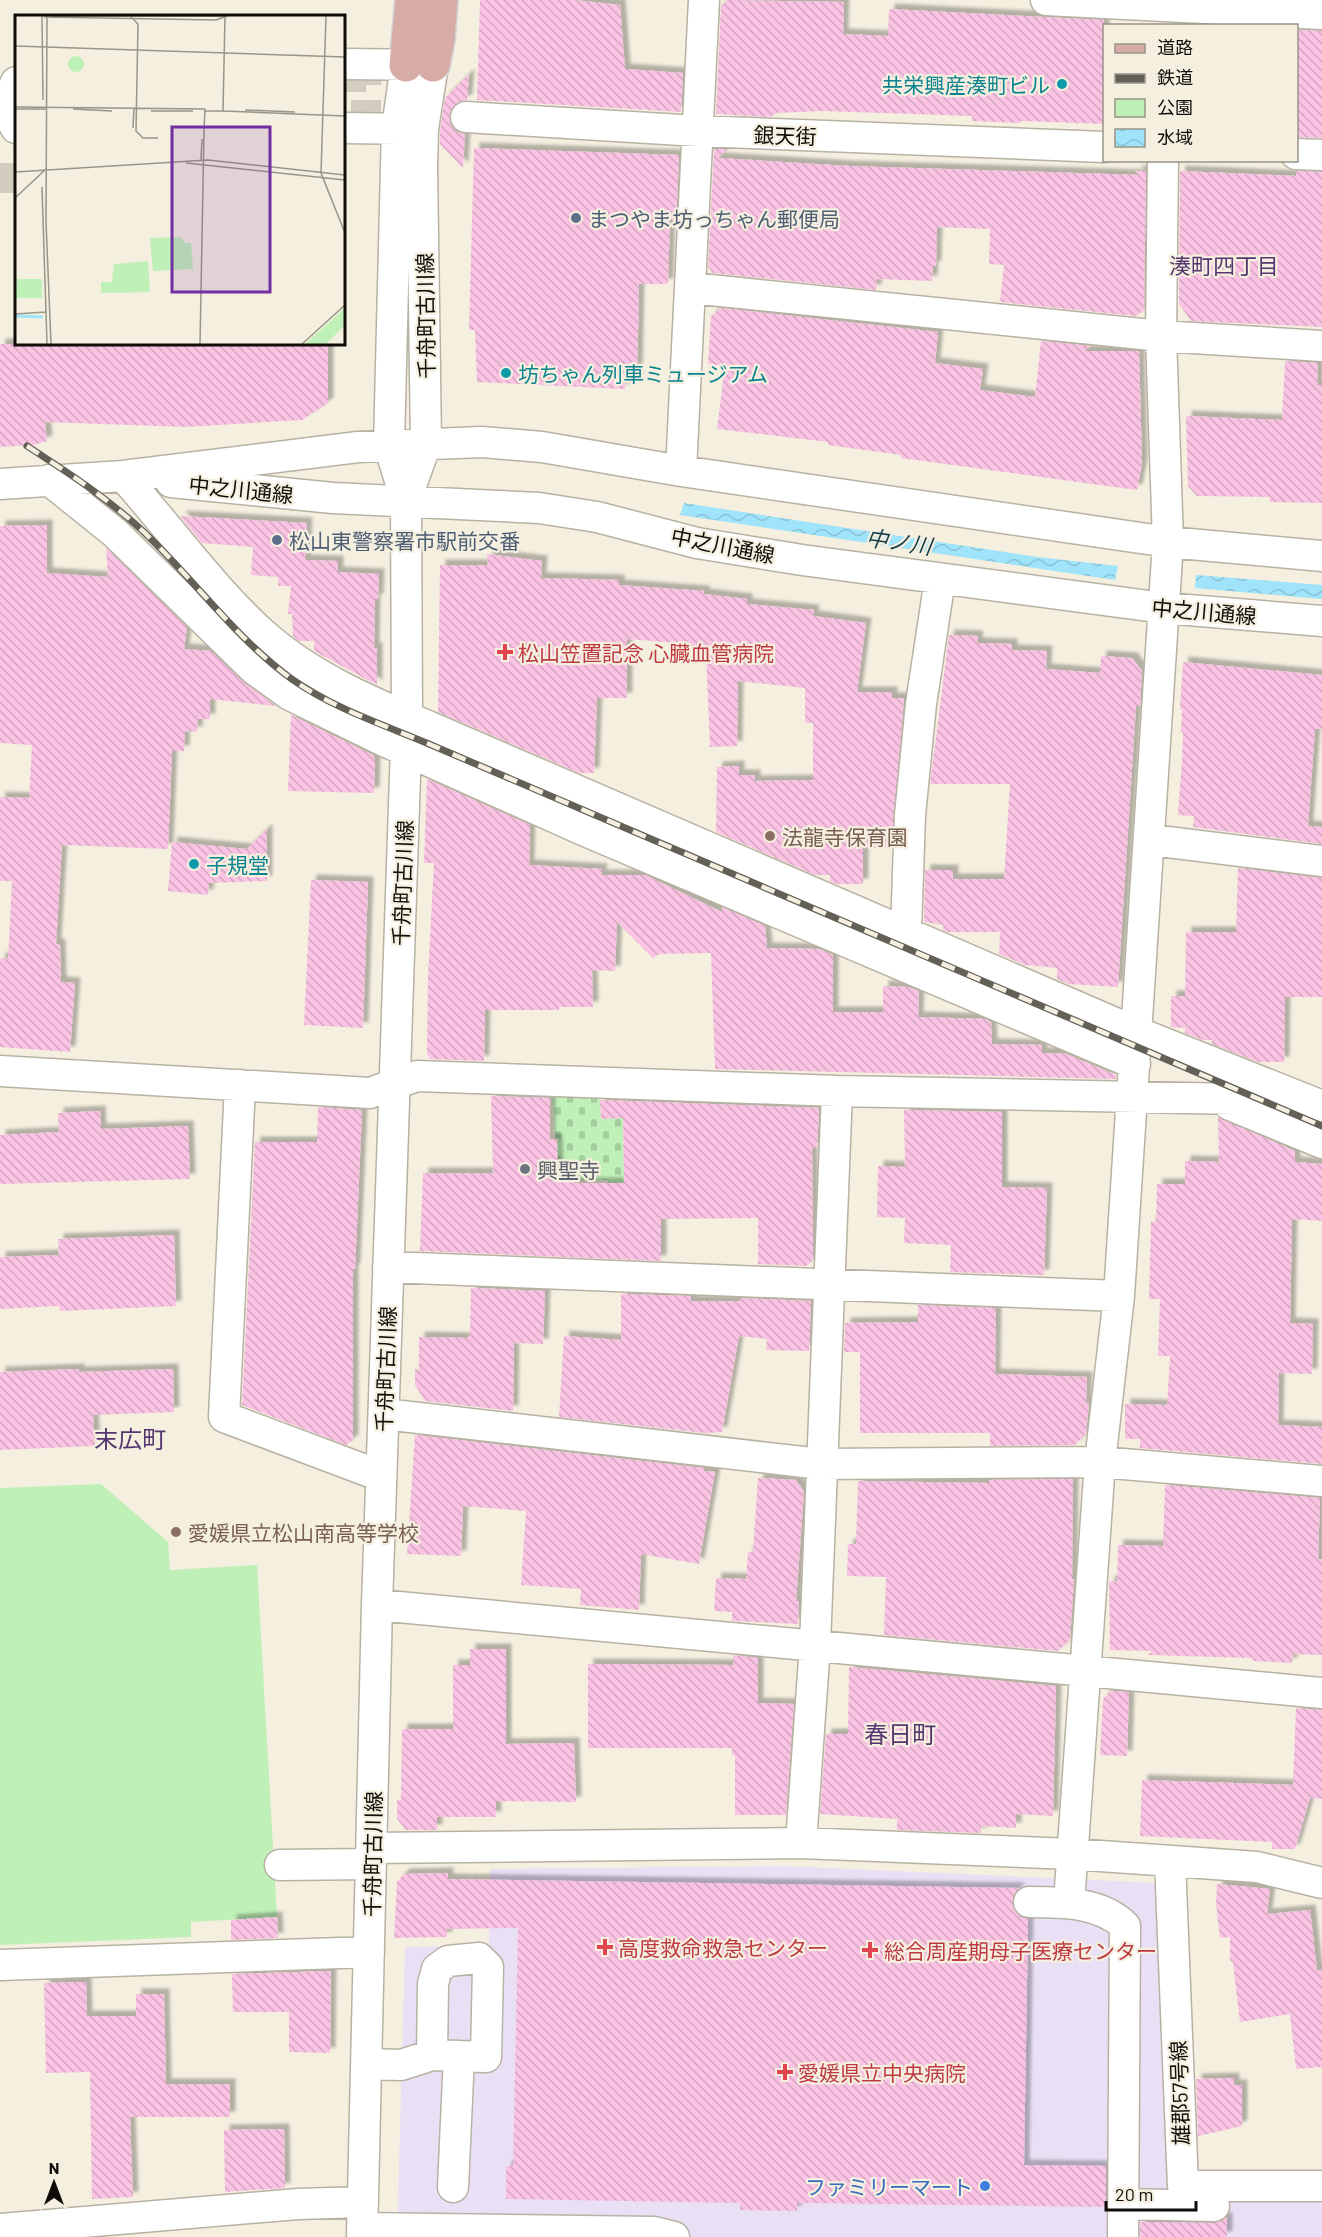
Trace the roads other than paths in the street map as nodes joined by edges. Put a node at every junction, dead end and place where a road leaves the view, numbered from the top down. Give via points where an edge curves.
1 (412, 0) edge
2 (441, 0) edge
3 (704, 0) edge
4 (1046, 0) edge
5 (1164, 11) edge
6 (1322, 14) edge
7 (345, 64) edge
8 (420, 65) junction
9 (15, 84) edge
10 (466, 117) dead end
11 (15, 126) edge
12 (345, 128) edge
13 (410, 129) junction
14 (698, 131) junction
15 (1103, 147) edge
16 (1298, 154) edge
17 (1322, 155) edge
18 (1163, 162) edge
19 (691, 288) junction
20 (1161, 336) junction
21 (1322, 346) edge
22 (426, 443) junction
23 (389, 445) junction
24 (681, 471) junction
25 (123, 476) junction
26 (49, 480) junction
27 (0, 484) edge
28 (406, 500) junction
29 (1168, 542) junction
30 (1322, 556) edge
31 (940, 579) junction
32 (1164, 608) junction
33 (1322, 621) edge
34 (407, 717) junction
35 (406, 750) junction
36 (1151, 840) junction
37 (1322, 861) edge
38 (906, 931) junction
39 (1137, 1032) junction
40 (1135, 1064) junction
41 (0, 1071) edge
42 (395, 1084) junction
43 (240, 1085) junction
44 (837, 1091) junction
45 (1132, 1097) junction
46 (1217, 1099) junction
47 (1317, 1102) edge
48 (1322, 1143) edge
49 (388, 1267) junction
50 (829, 1285) junction
51 (1119, 1296) junction
52 (384, 1414) junction
53 (1100, 1462) junction
54 (821, 1464) junction
55 (381, 1476) junction
56 (1322, 1481) edge
57 (377, 1605) junction
58 (815, 1645) junction
59 (1085, 1670) junction
60 (1322, 1693) edge
61 (801, 1844) junction
62 (1072, 1854) junction
63 (372, 1856) junction
64 (1170, 1861) junction
65 (280, 1865) dead end
66 (1322, 1883) edge
67 (1029, 1902) dead end
68 (1069, 1903) junction
69 (369, 1952) junction
70 (0, 1965) edge
71 (367, 2064) junction
72 (1322, 2186) edge
73 (453, 2187) dead end
74 (1183, 2196) junction
75 (1124, 2204) junction
76 (1322, 2207) edge
77 (362, 2222) edge
78 (0, 2229) edge
79 (674, 2237) edge
80 (1123, 2237) edge

1 - 8 main road
2 - 8 main road via 438,39
3 - 14 street
4 - 5 street
5 - 6 street
7 - 8 street
8 - 13 street
9 - 11 street via 7,101
10 - 14 street, 銀天街
12 - 13 street
13 - 22 street, 千舟町古川線
13 - 23 street, 千舟町古川線
14 - 15 street, 銀天街
14 - 19 street
16 - 17 street
18 - 20 street
19 - 20 street
19 - 24 street
20 - 21 street
20 - 29 street
22 - 23 street, 中之川通線
22 - 24 street, 中之川通線 via 542,447
22 - 28 street, 千舟町古川線
23 - 25 street, 中之川通線
23 - 28 street, 千舟町古川線
24 - 29 street, 中之川通線
25 - 26 street, 中之川通線
25 - 28 street, 中之川通線 via 250,491
25 - 34 street via 264,635 339,686
26 - 27 street, 中之川通線
26 - 35 street via 115,533 254,669 290,695
28 - 31 street, 中之川通線 via 539,507 597,517 697,543
28 - 34 street, 千舟町古川線
29 - 30 street, 中之川通線
29 - 32 street
31 - 32 street, 中之川通線
31 - 38 street via 921,704 910,815
32 - 33 street, 中之川通線
32 - 36 street
34 - 35 street, 千舟町古川線
34 - 38 street
35 - 40 street via 583,830
35 - 42 street, 千舟町古川線
36 - 37 street
36 - 39 street
38 - 39 street
39 - 40 street
39 - 47 street
40 - 45 street
41 - 43 street
42 - 43 street via 371,1093
42 - 44 street via 417,1076
42 - 49 street, 千舟町古川線
43 - 55 street via 224,1417
44 - 45 street
44 - 50 street
45 - 46 street
45 - 51 street
46 - 47 street
46 - 48 street
49 - 50 street
49 - 52 street, 千舟町古川線
50 - 51 street
50 - 54 street
51 - 53 street
52 - 54 street
52 - 55 street, 千舟町古川線
53 - 54 street
53 - 56 street
53 - 59 street
54 - 58 street
55 - 57 street, 千舟町古川線
57 - 58 street
57 - 63 street, 千舟町古川線
58 - 59 street
58 - 61 street
59 - 60 street
59 - 62 street
61 - 62 street
61 - 63 street
62 - 64 street
62 - 68 street
63 - 65 street
63 - 69 street, 千舟町古川線
64 - 66 street via 1257,1867
64 - 74 street, 雄郡57号線
67 - 68 street
68 - 75 street via 1113,1914 1125,1926
69 - 70 street
69 - 71 street, 千舟町古川線
71 - 73 street via 402,2065 445,2055
71 - 77 street, 千舟町古川線
72 - 74 street
74 - 75 street
74 - 76 street
75 - 80 street
77 - 78 street via 298,2204
77 - 79 street via 654,2232

